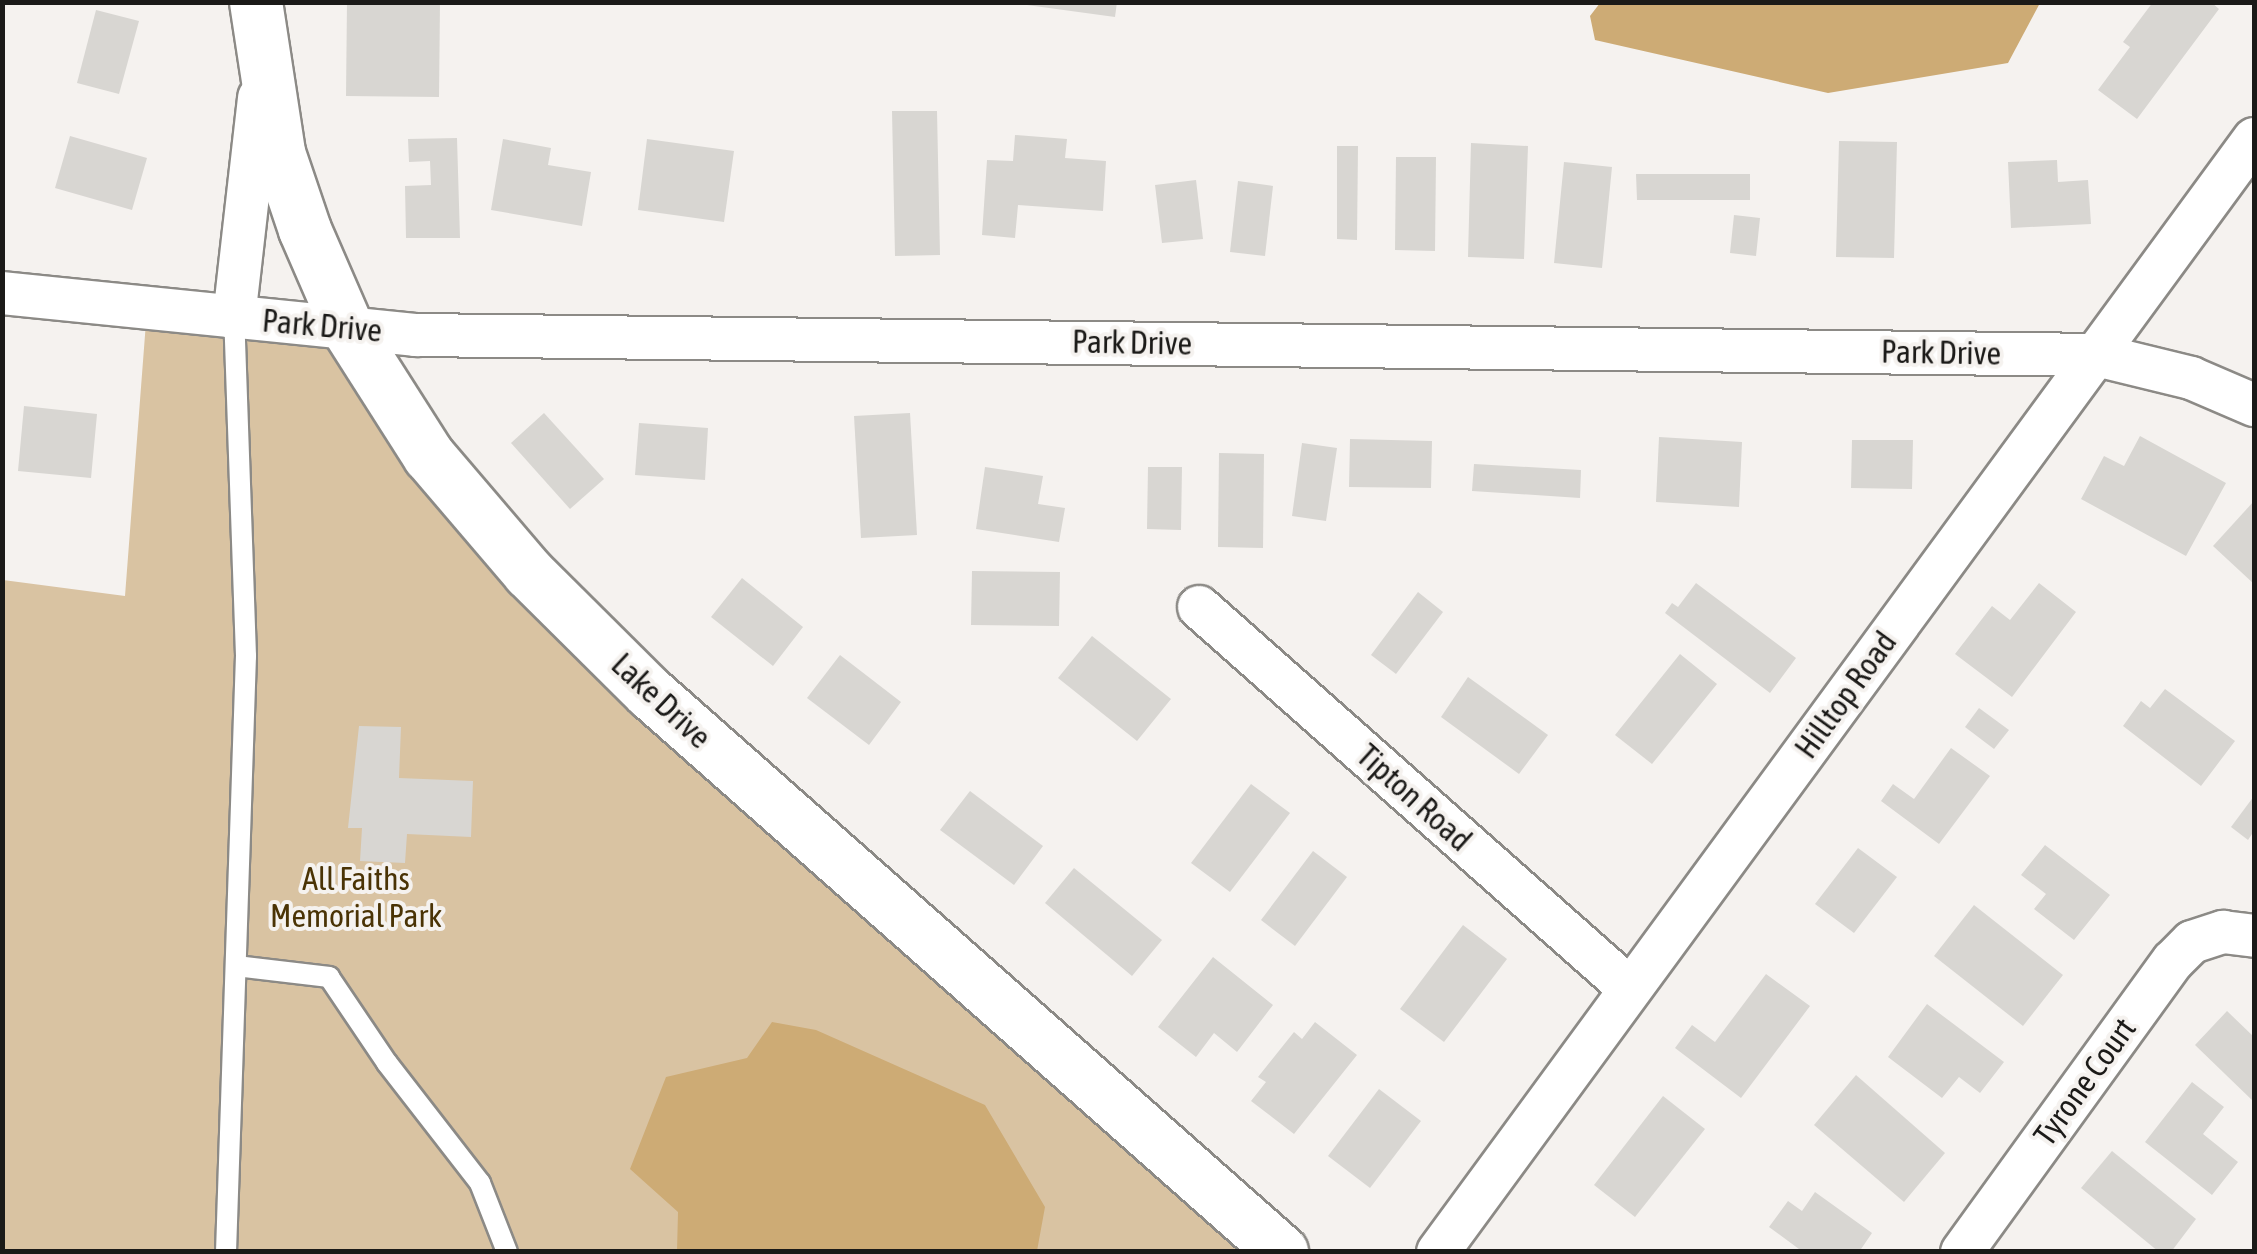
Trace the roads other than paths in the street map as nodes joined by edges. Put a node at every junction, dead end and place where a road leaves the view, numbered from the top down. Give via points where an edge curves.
1 (256, 2) edge
2 (263, 62) junction
3 (2254, 138) edge
4 (2, 293) edge
5 (234, 318) junction
6 (348, 328) junction
7 (2097, 355) junction
8 (2254, 405) edge
9 (1199, 607) dead end
10 (2239, 934) edge
11 (236, 966) junction
12 (1628, 988) junction
13 (226, 1252) edge
14 (507, 1252) edge
15 (1282, 1252) edge
16 (1438, 1252) edge
17 (1962, 1252) edge

1 - 2 street, Lake Drive
2 - 5 street
2 - 6 street, Lake Drive via 280,153
3 - 7 street, Hilltop Road
4 - 5 street, Park Drive
5 - 6 street, Park Drive
5 - 11 lane via 246,656
6 - 7 street, Park Drive
6 - 15 street, Lake Drive via 430,456 529,573 650,693
7 - 8 street, Park Drive via 2191,378
7 - 12 street, Hilltop Road
9 - 12 street, Tipton Road
10 - 17 street, Tyrone Court via 2192,942 2173,961
11 - 13 lane
11 - 14 lane via 328,977 480,1183
12 - 16 street, Hilltop Road

